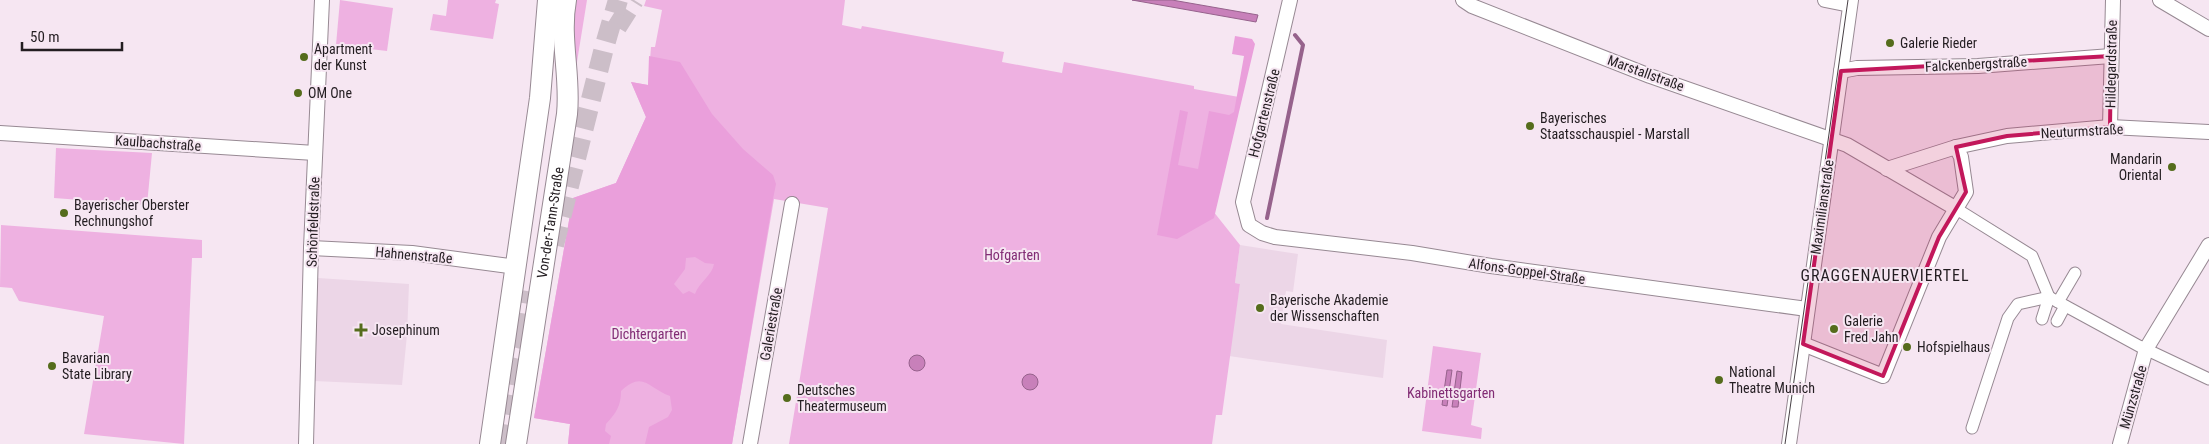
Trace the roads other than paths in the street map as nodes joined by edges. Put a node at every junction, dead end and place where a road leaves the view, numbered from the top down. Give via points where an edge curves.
1 (322, 0) edge
2 (566, 0) edge
3 (1290, 0) edge
4 (1463, 0) edge
5 (1825, 0) edge
6 (2113, 0) edge
7 (2160, 0) edge
8 (1851, 2) edge
9 (547, 8) edge
10 (2209, 30) edge
11 (2111, 56) junction
12 (1841, 71) junction
13 (2110, 128) junction
14 (2209, 132) edge
15 (0, 133) edge
16 (1832, 139) junction
17 (1956, 146) junction
18 (315, 153) junction
19 (1888, 169) junction
20 (792, 204) dead end
21 (1955, 208) junction
22 (1249, 225) joint
23 (2209, 244) edge
24 (311, 248) junction
25 (517, 267) junction
26 (2074, 273) dead end
27 (527, 291) tunnel mouth
28 (2057, 302) junction
29 (1808, 309) junction
30 (2042, 318) dead end
31 (2058, 321) dead end
32 (1803, 344) junction
33 (2146, 349) junction
34 (2209, 379) edge
35 (499, 382) junction
36 (525, 390) junction
37 (1972, 428) dead end
38 (306, 444) edge
39 (490, 444) edge
40 (516, 444) edge
41 (750, 444) edge
42 (1789, 444) edge
43 (2120, 444) edge

1 - 18 street, Schönfeldstraße
2 - 36 main road, Von-der-Tann-Straße via 563,35 567,114
3 - 22 street, Hofgartenstraße via 1243,202
4 - 16 street, Marstallstraße via 1650,76
5 - 8 street
6 - 11 street, Hildegardstraße
7 - 10 street
8 - 12 street, Maximilianstraße
9 - 25 main road, Von-der-Tann-Straße via 540,98
9 - 27 main road via 555,107
11 - 12 street, Falckenbergstraße via 1978,66
11 - 13 street, Hildegardstraße
12 - 16 street, Maximilianstraße
13 - 14 street, Neuturmstraße
13 - 17 street, Neuturmstraße via 2007,136
15 - 18 street, Kaulbachstraße
16 - 19 street, Marstallstraße
16 - 29 street, Maximilianstraße
17 - 19 street, Neuturmstraße
17 - 21 street via 1966,192
18 - 24 street, Schönfeldstraße
19 - 21 street, Marstallstraße
20 - 41 street, Galeriestraße
21 - 28 street via 2032,256
21 - 32 street via 1939,238 1883,376
22 - 29 street, Alfons-Goppel-Straße via 1275,237
23 - 33 street, Münzstraße
24 - 25 street, Hahnenstraße via 412,253
24 - 38 street, Schönfeldstraße
25 - 35 main road, Von-der-Tann-Straße
26 - 28 street
28 - 30 street
28 - 31 street
28 - 33 street
28 - 37 street via 2018,304 2004,317
29 - 32 street, Maximilianstraße
32 - 42 street, Maximilianstraße
33 - 34 street
33 - 43 street, Münzstraße
35 - 36 main road via 506,390
35 - 39 main road, Von-der-Tann-Straße
36 - 40 main road, Von-der-Tann-Straße

